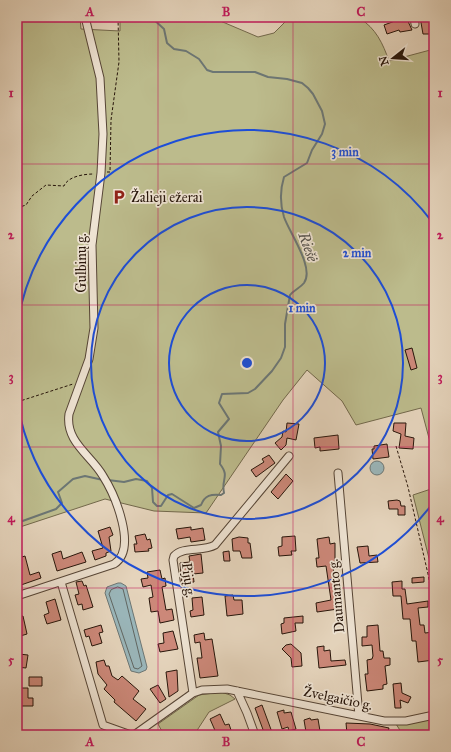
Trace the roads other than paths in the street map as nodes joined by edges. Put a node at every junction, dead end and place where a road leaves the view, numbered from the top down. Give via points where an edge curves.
1 (85, 17) edge
2 (289, 456) dead end
3 (338, 473) dead end
4 (61, 582) junction
5 (17, 596) edge
6 (237, 691) junction
7 (193, 693) junction
8 (434, 715) edge
9 (359, 716) junction
10 (133, 735) edge
11 (254, 735) edge

1 - 4 street, Gulbinų g. via 102,90 103,134 92,245 94,328 89,358 69,414 69,430 103,476 112,494 123,530 124,543 121,557 114,564
2 - 7 street, Pijų g. via 215,545 180,552 172,560
3 - 9 street, Daumanto g.
4 - 5 street
4 - 10 street via 103,725
6 - 7 street, Žvelgaičio g. via 227,688
6 - 9 street, Žvelgaičio g.
6 - 11 street
7 - 10 street
8 - 9 street, Žvelgaičio g. via 406,721 384,721

